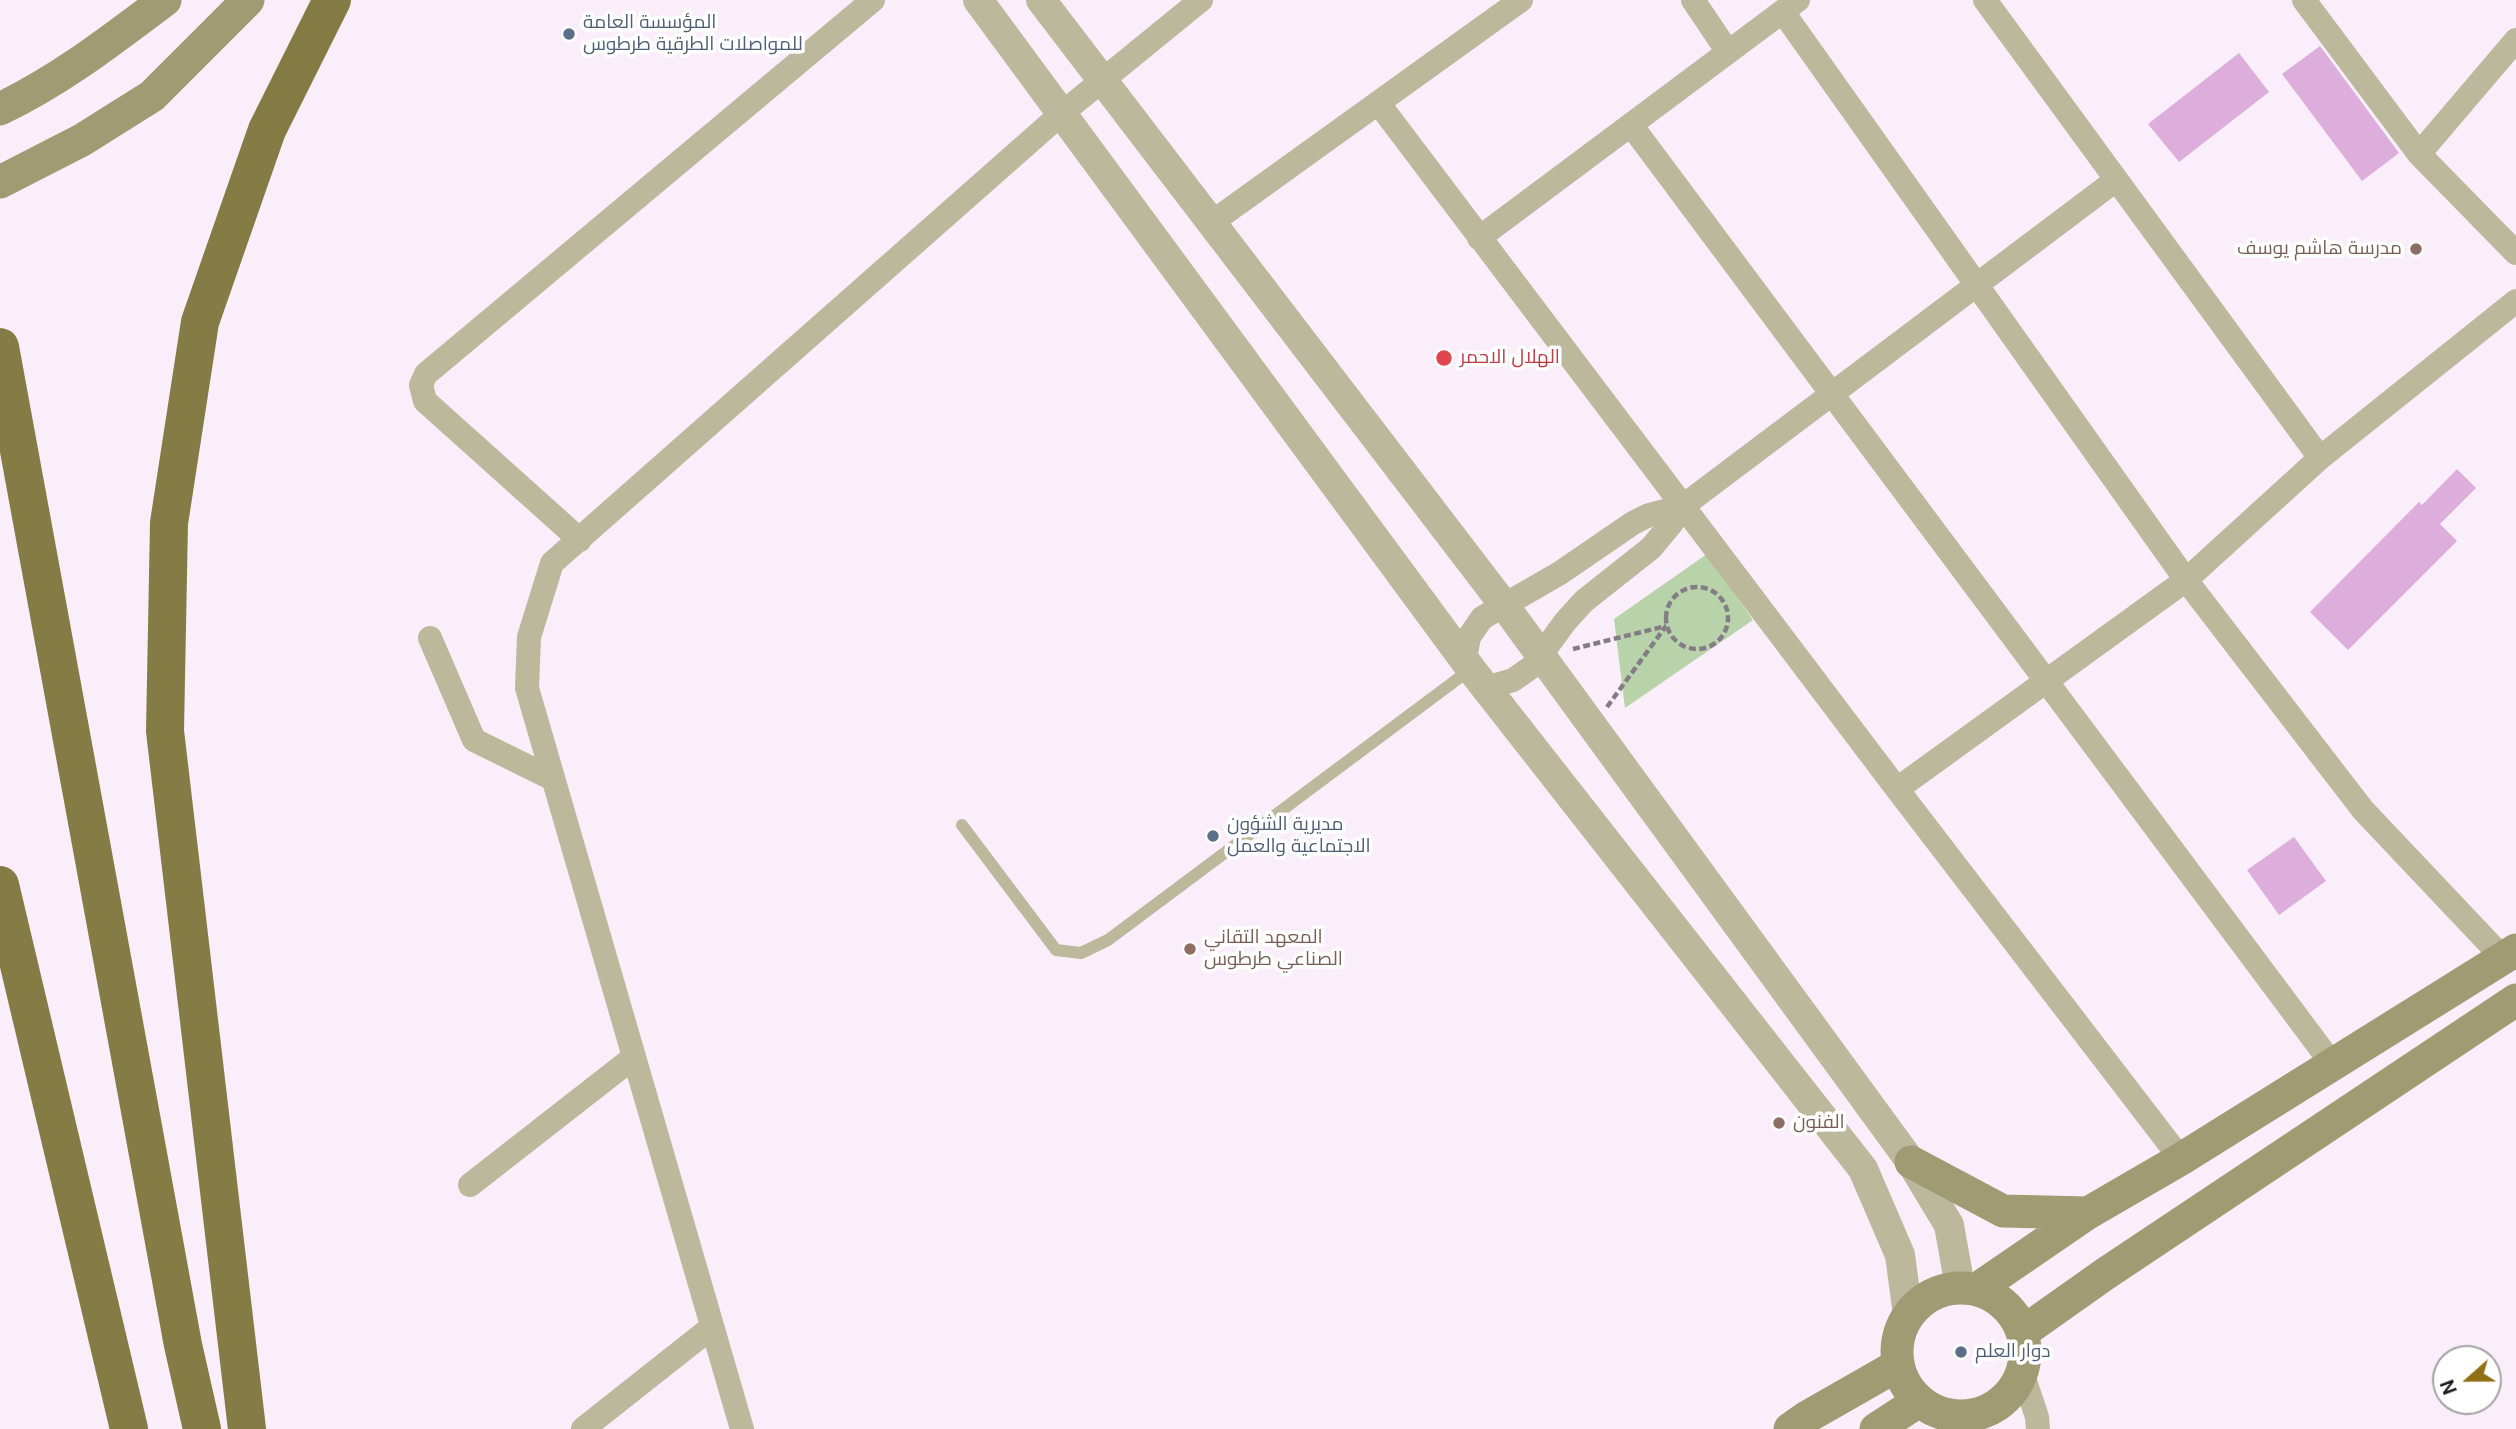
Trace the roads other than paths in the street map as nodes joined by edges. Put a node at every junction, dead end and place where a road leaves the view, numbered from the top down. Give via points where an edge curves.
1 (135, 0) edge
2 (165, 0) edge
3 (248, 0) edge
4 (332, 0) edge
5 (873, 0) edge
6 (978, 0) edge
7 (1041, 0) edge
8 (1201, 0) edge
9 (1521, 0) edge
10 (1693, 0) edge
11 (1985, 0) edge
12 (2304, 0) edge
13 (1791, 6) edge
14 (115, 37) junction
15 (2516, 40) edge
16 (1728, 52) junction
17 (1102, 81) junction
18 (1379, 104) junction
19 (0, 109) edge
20 (1061, 114) junction
21 (1631, 125) junction
22 (2419, 154) junction
23 (2116, 180) junction
24 (0, 182) edge
25 (1211, 223) junction
26 (1479, 238) junction
27 (2516, 253) edge
28 (1976, 285) junction
29 (2516, 301) edge
30 (0, 347) edge
31 (1831, 394) junction
32 (2320, 458) junction
33 (1683, 506) junction
34 (580, 540) junction
35 (2186, 580) junction
36 (1504, 605) junction
37 (430, 638) dead end
38 (1542, 657) junction
39 (1474, 672) junction
40 (2046, 681) junction
41 (553, 779) junction
42 (1897, 789) junction
43 (962, 825) dead end
44 (0, 885) edge
45 (2510, 955) edge
46 (2516, 1000) edge
47 (634, 1056) junction
48 (2333, 1065) junction
49 (2180, 1158) junction
50 (1911, 1162) junction
51 (470, 1185) dead end
52 (2088, 1213) junction
53 (1969, 1288) junction
54 (1908, 1315) junction
55 (712, 1327) junction
56 (2023, 1332) junction
57 (1898, 1365) junction
58 (2023, 1375) junction
59 (1939, 1415) edge
60 (130, 1429) edge
61 (202, 1429) edge
62 (247, 1429) edge
63 (583, 1429) edge
64 (742, 1429) edge
65 (1790, 1429) edge
66 (1876, 1429) edge
67 (2038, 1429) edge

1 - 14 street
2 - 14 main road
3 - 24 main road via 152,96 82,140
4 - 62 highway via 267,131 200,322 169,523 165,731
5 - 34 street via 426,374 421,385 425,401
6 - 20 street
7 - 17 street
8 - 17 street
9 - 18 street
10 - 16 street
11 - 23 street
12 - 22 street
13 - 16 street
13 - 28 street
14 - 19 main road via 40,90
15 - 22 street
16 - 21 street
17 - 20 street
17 - 25 street
18 - 25 street
18 - 26 street
20 - 34 street
20 - 39 street
21 - 26 street
21 - 31 street
22 - 27 street
23 - 28 street
23 - 32 street
25 - 36 street
26 - 33 street
28 - 31 street
28 - 35 street
29 - 32 street
30 - 61 highway
31 - 33 street
31 - 40 street
32 - 35 street
33 - 36 street via 1633,523
33 - 38 street via 1651,548 1584,601
33 - 42 street
34 - 41 street via 552,563 529,637 527,688
35 - 40 street
35 - 45 street via 2363,810
36 - 38 street
36 - 39 street via 1474,627 1465,648
37 - 41 street via 474,740
38 - 39 street via 1513,680
38 - 50 street
39 - 43 lane via 1108,940 1081,953 1056,950
39 - 54 street via 1863,1168 1900,1255
40 - 42 street
40 - 48 street
41 - 47 street
42 - 49 street
44 - 60 highway
45 - 48 main road
46 - 56 main road
47 - 51 street
47 - 55 street
48 - 49 main road
49 - 52 main road
50 - 52 main road via 2003,1211
50 - 53 street via 1949,1225
52 - 53 main road
53 - 54 main road via 1938,1291
53 - 56 main road via 2006,1304
54 - 57 main road via 1900,1331
55 - 63 street
55 - 64 street
56 - 58 main road via 2027,1354
57 - 59 main road via 1906,1384
57 - 65 main road
58 - 59 main road via 2012,1391 1982,1413
58 - 67 street
59 - 66 main road

